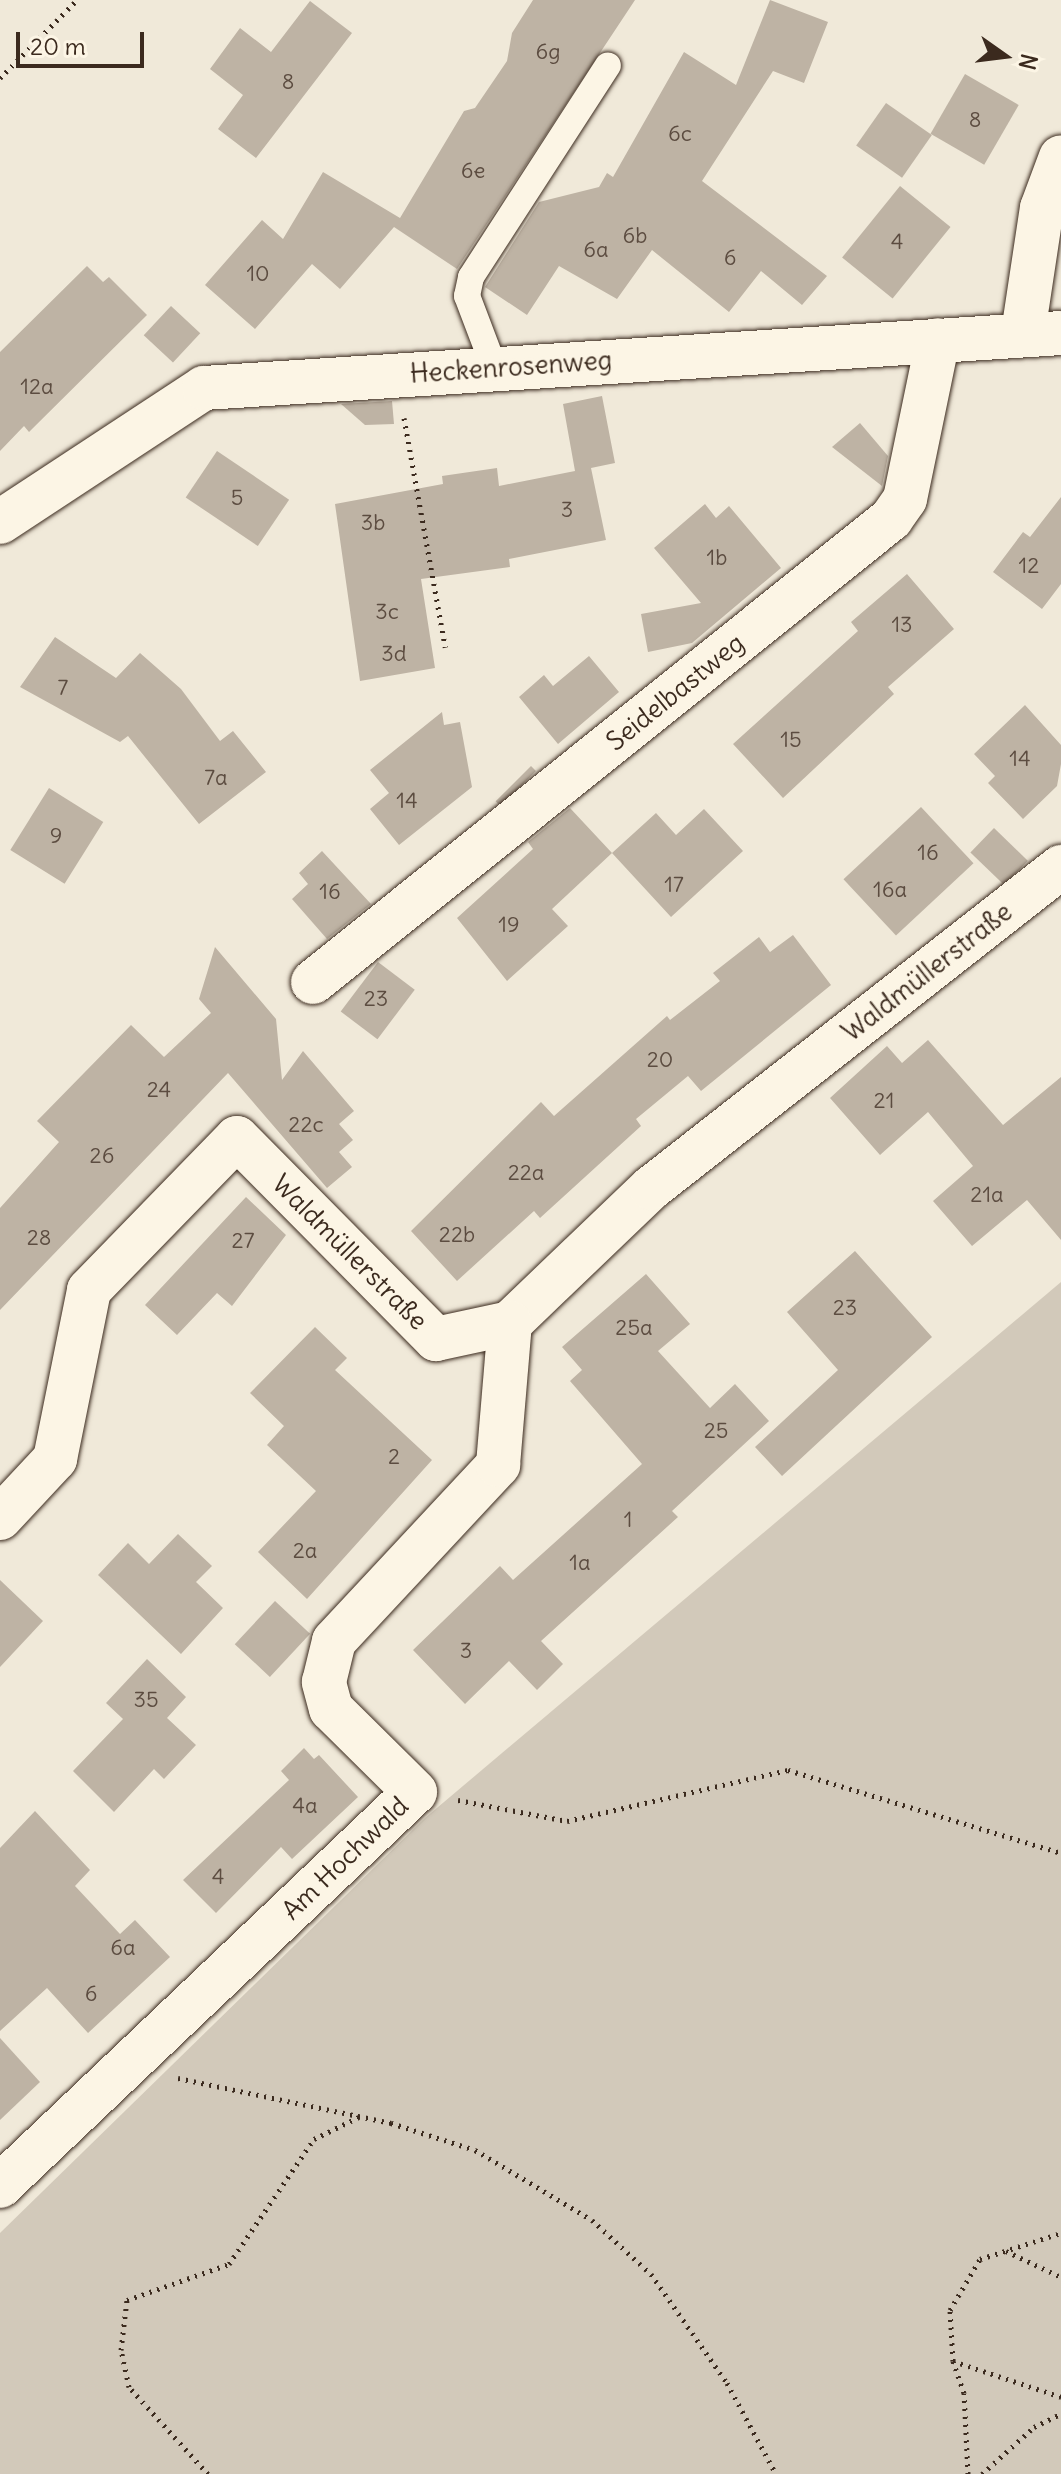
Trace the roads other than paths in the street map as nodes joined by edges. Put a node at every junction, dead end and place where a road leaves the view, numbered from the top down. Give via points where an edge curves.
1 (608, 65) dead end
2 (1061, 157) edge
3 (1042, 333) edge
4 (938, 340) junction
5 (494, 367) junction
6 (0, 522) edge
7 (1061, 867) edge
8 (313, 982) dead end
9 (510, 1323) junction
10 (0, 1518) edge
11 (0, 2186) edge

1 - 5 lane via 471,277 467,296
2 - 3 street via 1042,208
3 - 4 street, Heckenrosenweg
4 - 5 street, Heckenrosenweg
4 - 8 street, Seidelbastweg via 905,499 891,519
5 - 6 street, Heckenrosenweg via 204,388
7 - 9 street, Waldmüllerstraße via 651,1188
9 - 10 street, Waldmüllerstraße via 436,1339 237,1138 89,1290 55,1459
9 - 11 street, Am Hochwald via 498,1465 334,1641 324,1682 331,1709 415,1792

